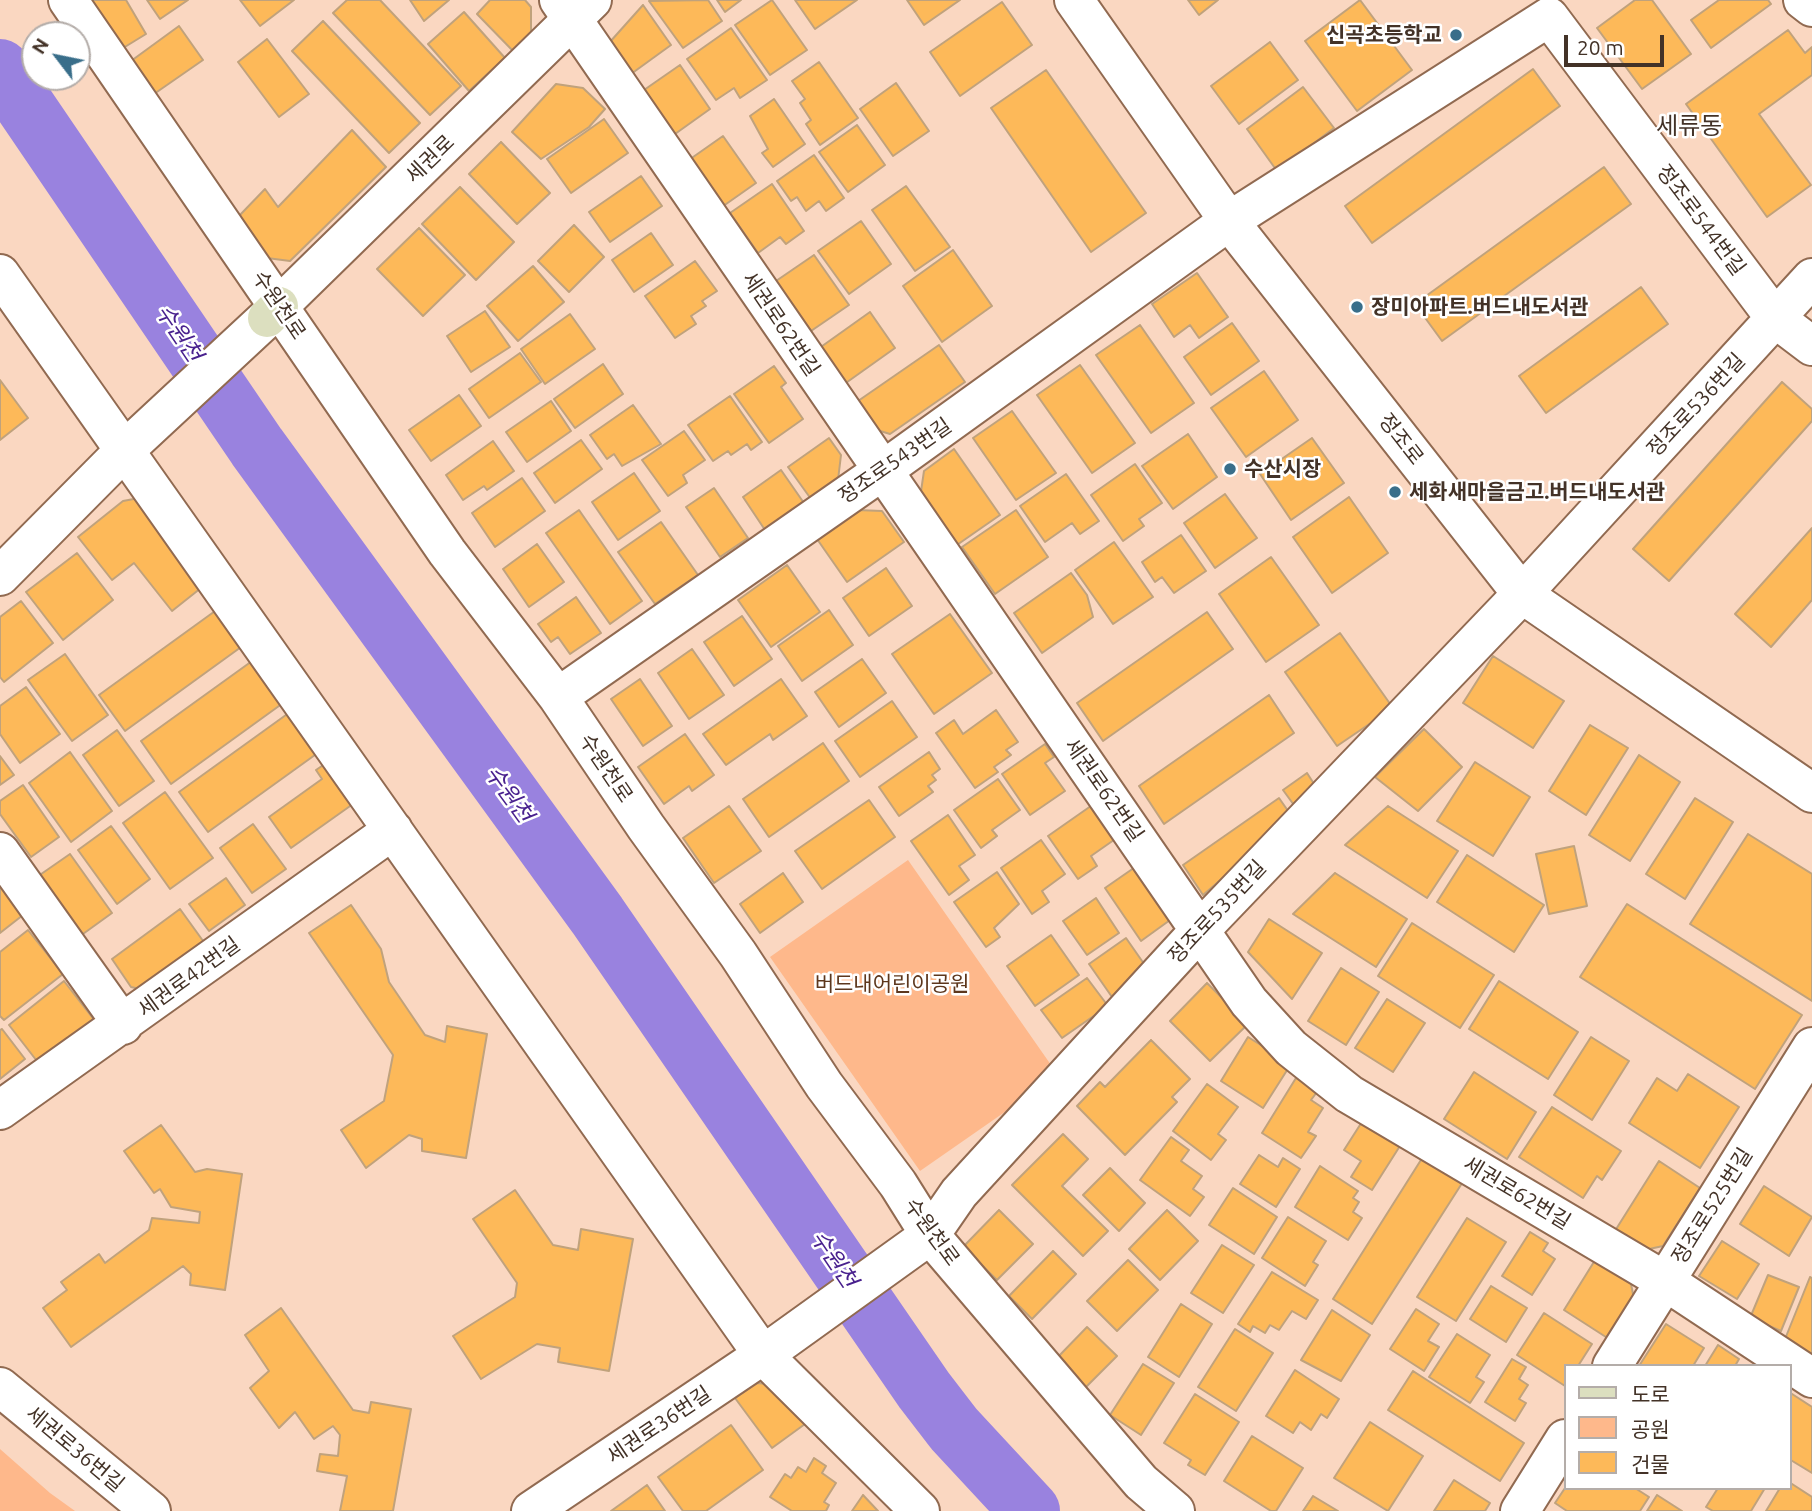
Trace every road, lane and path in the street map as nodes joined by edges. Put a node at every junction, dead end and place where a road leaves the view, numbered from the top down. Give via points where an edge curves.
1 (68, 0) edge
2 (1074, 0) edge
3 (1803, 0) edge
4 (575, 6) edge
5 (1812, 7) edge
6 (1562, 9) edge
7 (1229, 221) junction
8 (0, 274) edge
9 (1812, 278) edge
10 (273, 312) junction
11 (1775, 318) junction
12 (1812, 346) edge
13 (134, 442) junction
14 (882, 471) junction
15 (0, 576) edge
16 (1522, 594) junction
17 (558, 697) junction
18 (1812, 793) edge
19 (393, 830) junction
20 (0, 852) edge
21 (1201, 929) junction
22 (122, 1025) junction
23 (1812, 1046) edge
24 (0, 1110) edge
25 (926, 1237) junction
26 (1665, 1281) junction
27 (774, 1346) junction
28 (1613, 1364) edge
29 (1791, 1364) edge
30 (1791, 1364) edge
31 (1812, 1378) edge
32 (0, 1387) edge
33 (1563, 1442) edge
34 (151, 1511) edge
35 (531, 1511) edge
36 (920, 1511) edge
37 (1175, 1511) edge
38 (1520, 1511) edge

1 - 10 street, 수원천로
2 - 7 street, 정조로
3 - 5 street
4 - 10 street, 세권로
4 - 14 street, 세권로62번길
6 - 7 street, 정조로544번길
6 - 11 street, 정조로544번길
7 - 14 street, 정조로543번길
7 - 16 street, 정조로
8 - 13 street
9 - 11 street, 정조로536번길
10 - 13 street, 세권로
10 - 17 street, 수원천로
11 - 12 street, 정조로544번길
11 - 16 street, 정조로536번길
13 - 15 street
13 - 19 street
14 - 17 street, 정조로543번길
14 - 21 street, 세권로62번길
16 - 18 street, 정조로
16 - 21 street, 정조로535번길
17 - 25 street, 수원천로 via 824,1085 898,1184
19 - 22 street, 세권로42번길
19 - 27 street
20 - 22 street, 세권로42번길
21 - 25 street, 정조로535번길 via 959,1193
21 - 26 street, 세권로62번길 via 1249,1002 1291,1048 1349,1094
22 - 24 street
23 - 26 street, 정조로525번길
25 - 27 street, 세권로36번길
25 - 37 street, 수원천로 via 1141,1482
26 - 28 street, 정조로525번길
26 - 29 street, 세권로62번길
27 - 35 street, 세권로36번길
27 - 36 street
30 - 31 street, 세권로62번길
32 - 34 street, 세권로36번길
33 - 38 street

